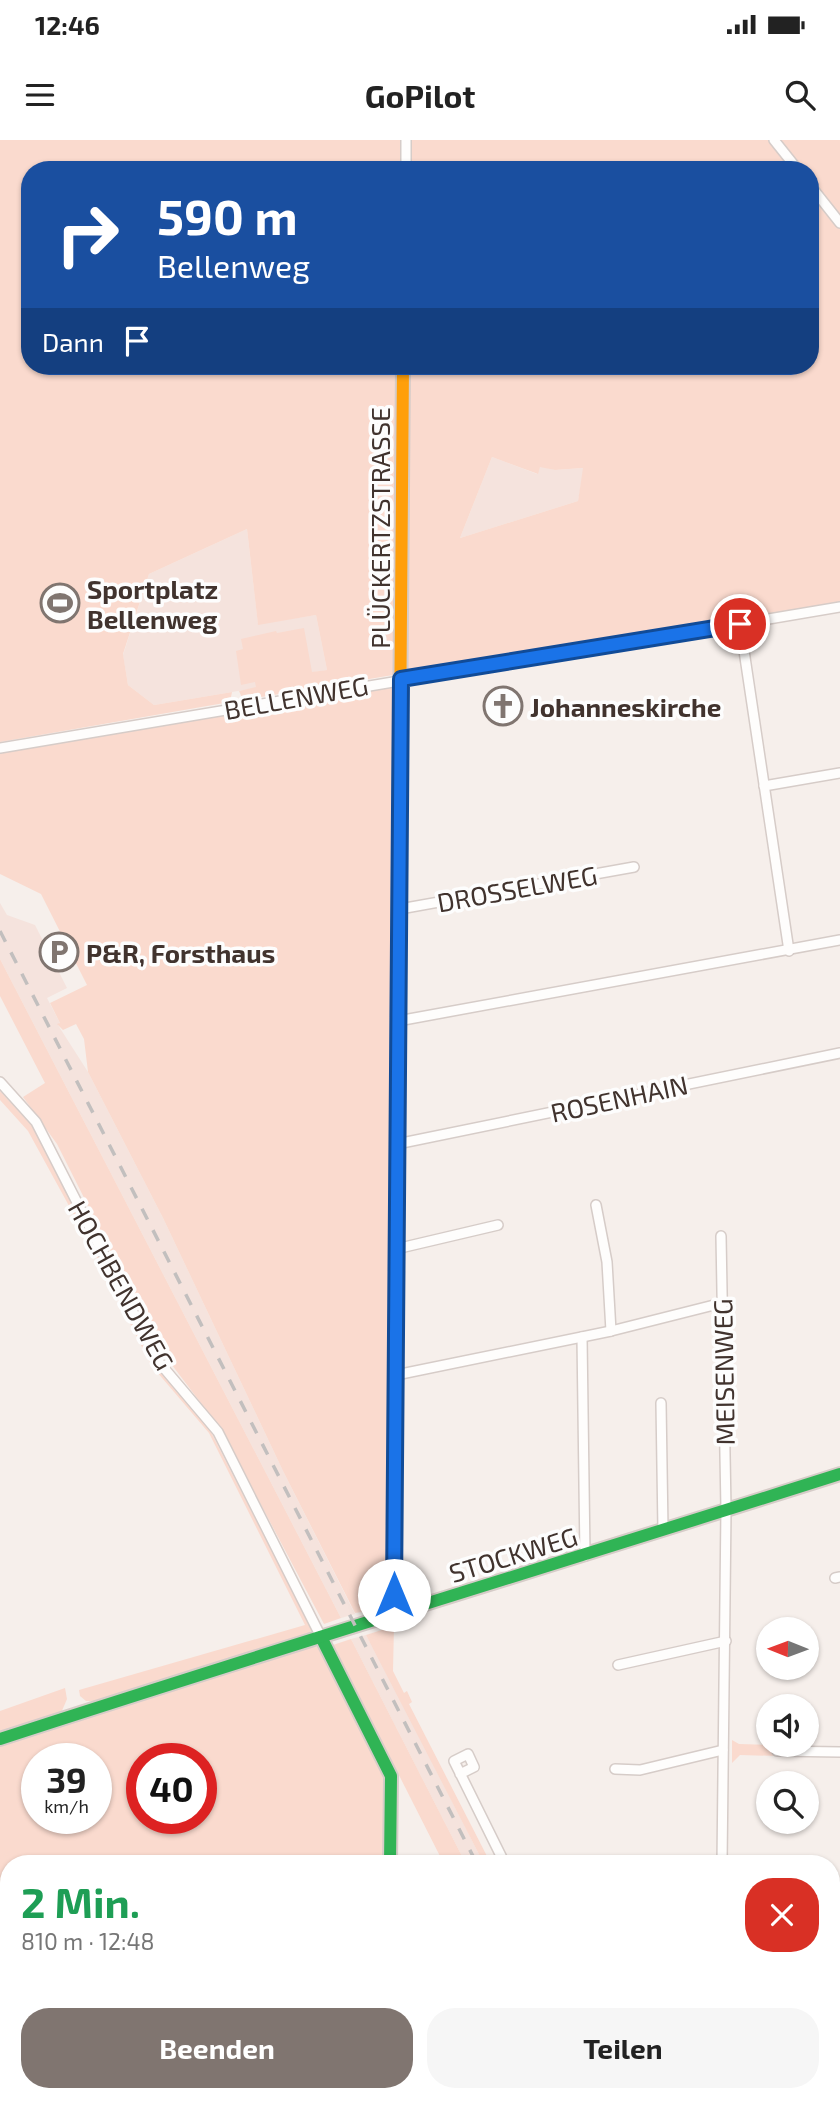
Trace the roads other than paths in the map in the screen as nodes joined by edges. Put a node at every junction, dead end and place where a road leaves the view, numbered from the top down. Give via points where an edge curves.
1 (406, 140) edge
2 (774, 140) edge
3 (406, 161) edge
4 (791, 161) edge
5 (819, 196) edge
6 (840, 223) edge
7 (403, 375) edge
8 (840, 607) edge
9 (740, 624) junction
10 (401, 679) junction
11 (0, 748) edge
12 (840, 773) edge
13 (764, 786) junction
14 (634, 867) dead end
15 (400, 909) junction
16 (840, 940) edge
17 (789, 951) junction
18 (398, 1021) junction
19 (840, 1052) edge
20 (0, 1082) edge
21 (397, 1144) junction
22 (596, 1205) dead end
23 (498, 1225) dead end
24 (721, 1236) dead end
25 (396, 1249) junction
26 (722, 1303) junction
27 (611, 1331) junction
28 (582, 1337) junction
29 (396, 1374) junction
30 (661, 1403) dead end
31 (840, 1474) edge
32 (726, 1509) junction
33 (663, 1530) junction
34 (584, 1556) junction
35 (397, 1614) junction
36 (321, 1637) junction
37 (726, 1641) junction
38 (618, 1665) dead end
39 (0, 1740) edge
40 (723, 1750) junction
41 (819, 1752) edge
42 (840, 1752) edge
43 (615, 1769) dead end
44 (460, 1774) dead end
45 (390, 1855) edge
46 (500, 1855) edge
47 (722, 1855) edge

1 - 3 street
2 - 4 street
5 - 6 street
7 - 10 street, PLÜCKERTZSTRASSE
8 - 9 street, BELLENWEG
9 - 10 street, BELLENWEG
9 - 13 street
10 - 11 street, BELLENWEG
10 - 15 street, PLÜCKERTZSTRASSE
12 - 13 street
13 - 17 street
14 - 15 street, DROSSELWEG
15 - 18 street, PLÜCKERTZSTRASSE
16 - 17 street
17 - 18 street
18 - 21 street, PLÜCKERTZSTRASSE
19 - 21 street, ROSENHAIN
20 - 36 street, HOCHBENDWEG via 36,1122 158,1361 218,1432
21 - 25 street, PLÜCKERTZSTRASSE
22 - 27 street via 607,1262
23 - 25 street
24 - 26 street, MEISENWEG
25 - 29 street, PLÜCKERTZSTRASSE
26 - 27 street
26 - 32 street, MEISENWEG
27 - 28 street
28 - 29 street
28 - 34 street
29 - 35 street, PLÜCKERTZSTRASSE
30 - 33 street
31 - 32 street, STOCKWEG
32 - 33 street, STOCKWEG
32 - 37 street, MEISENWEG
33 - 34 street, STOCKWEG
34 - 35 street, STOCKWEG
35 - 36 street, STOCKWEG
36 - 39 street, STOCKWEG
36 - 45 street via 391,1776
37 - 38 street
37 - 40 street, MEISENWEG
40 - 43 street via 640,1770
40 - 47 street, MEISENWEG
41 - 42 street
44 - 46 street

